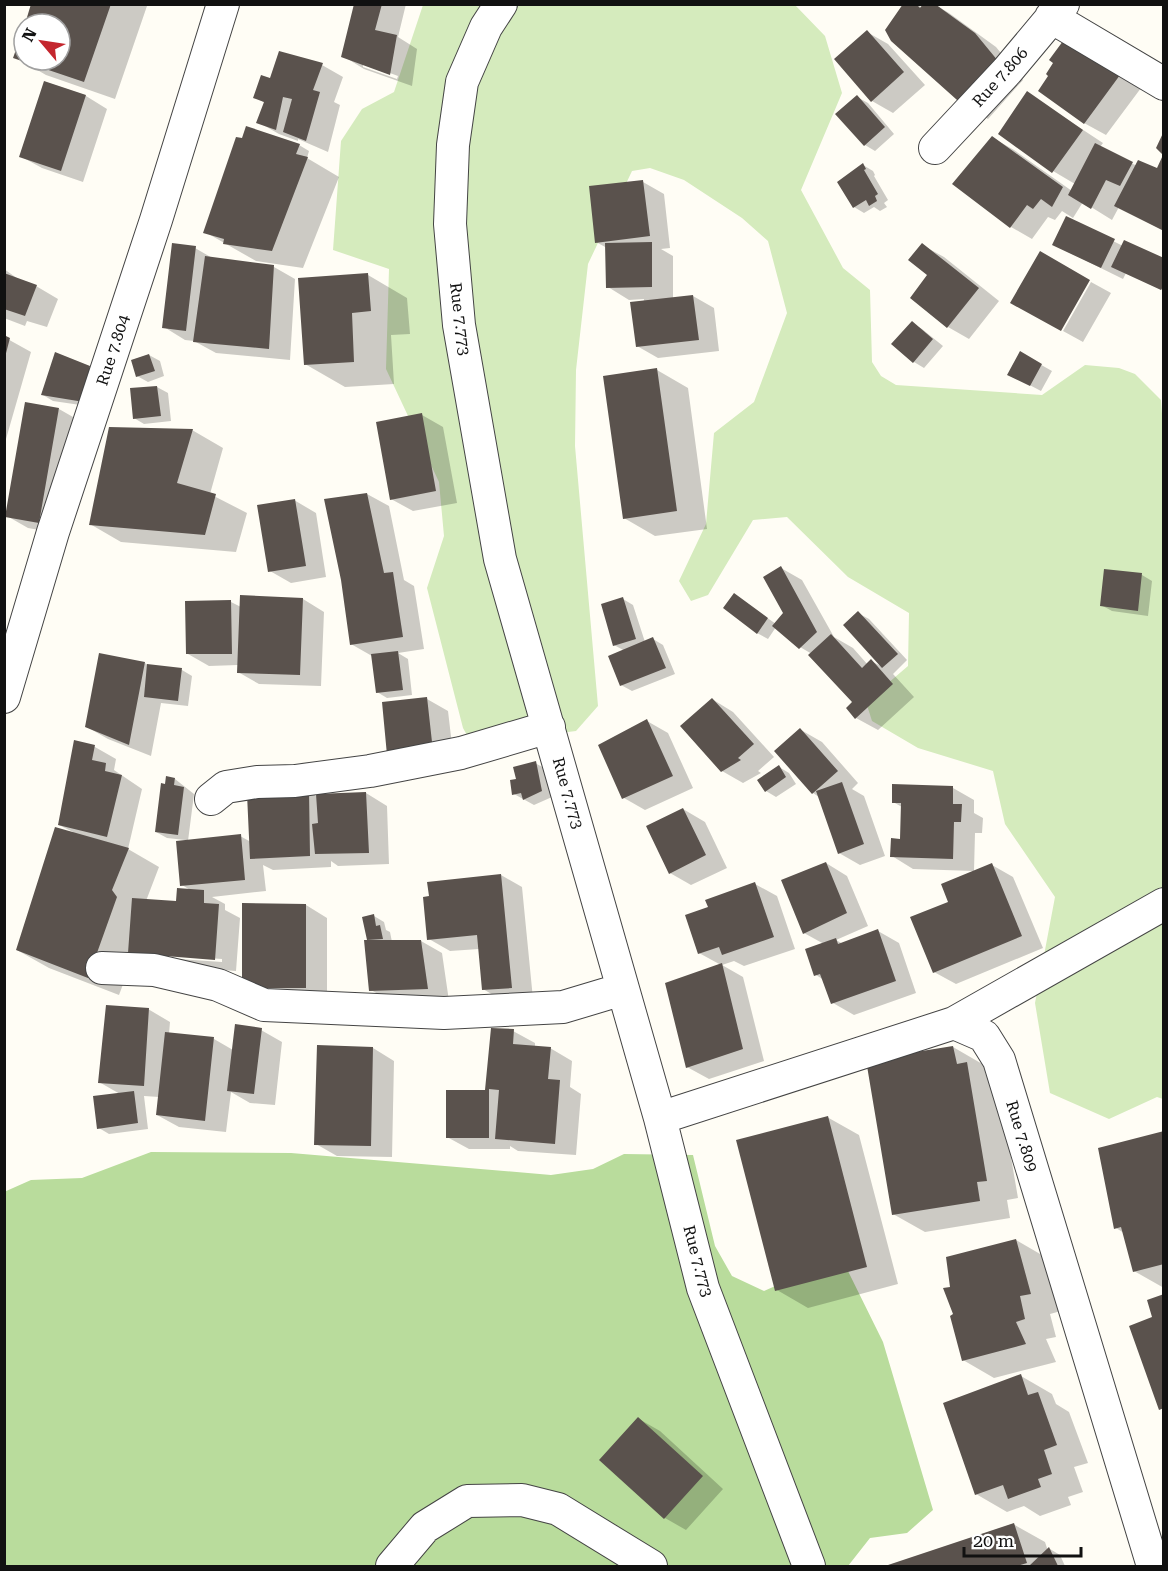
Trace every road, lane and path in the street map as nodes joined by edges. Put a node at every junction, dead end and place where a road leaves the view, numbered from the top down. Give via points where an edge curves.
1 (223, 4) edge
2 (501, 4) edge
3 (1057, 11) edge
4 (1164, 84) edge
5 (935, 148) dead end
6 (4, 697) edge
7 (549, 727) junction
8 (211, 800) dead end
9 (1164, 904) edge
10 (102, 968) dead end
11 (623, 989) junction
12 (954, 1023) junction
13 (660, 1118) junction
14 (392, 1566) edge
15 (651, 1566) edge
16 (809, 1566) edge
17 (1153, 1566) edge

1 - 6 street, Rue 7.804
2 - 7 street, Rue 7.773 via 486,27 462,82 453,145 450,224 459,325 500,559
3 - 4 street
3 - 5 street, Rue 7.806
7 - 8 street via 461,753 370,771 226,787
7 - 11 street, Rue 7.773
9 - 12 street
10 - 11 street via 154,970 218,985 264,1005 433,1012 563,1007
11 - 13 street, Rue 7.773
12 - 13 street
12 - 17 street, Rue 7.809 via 984,1036 999,1060
13 - 16 street, Rue 7.773 via 703,1288
14 - 15 street via 425,1527 467,1501 522,1500 558,1509

